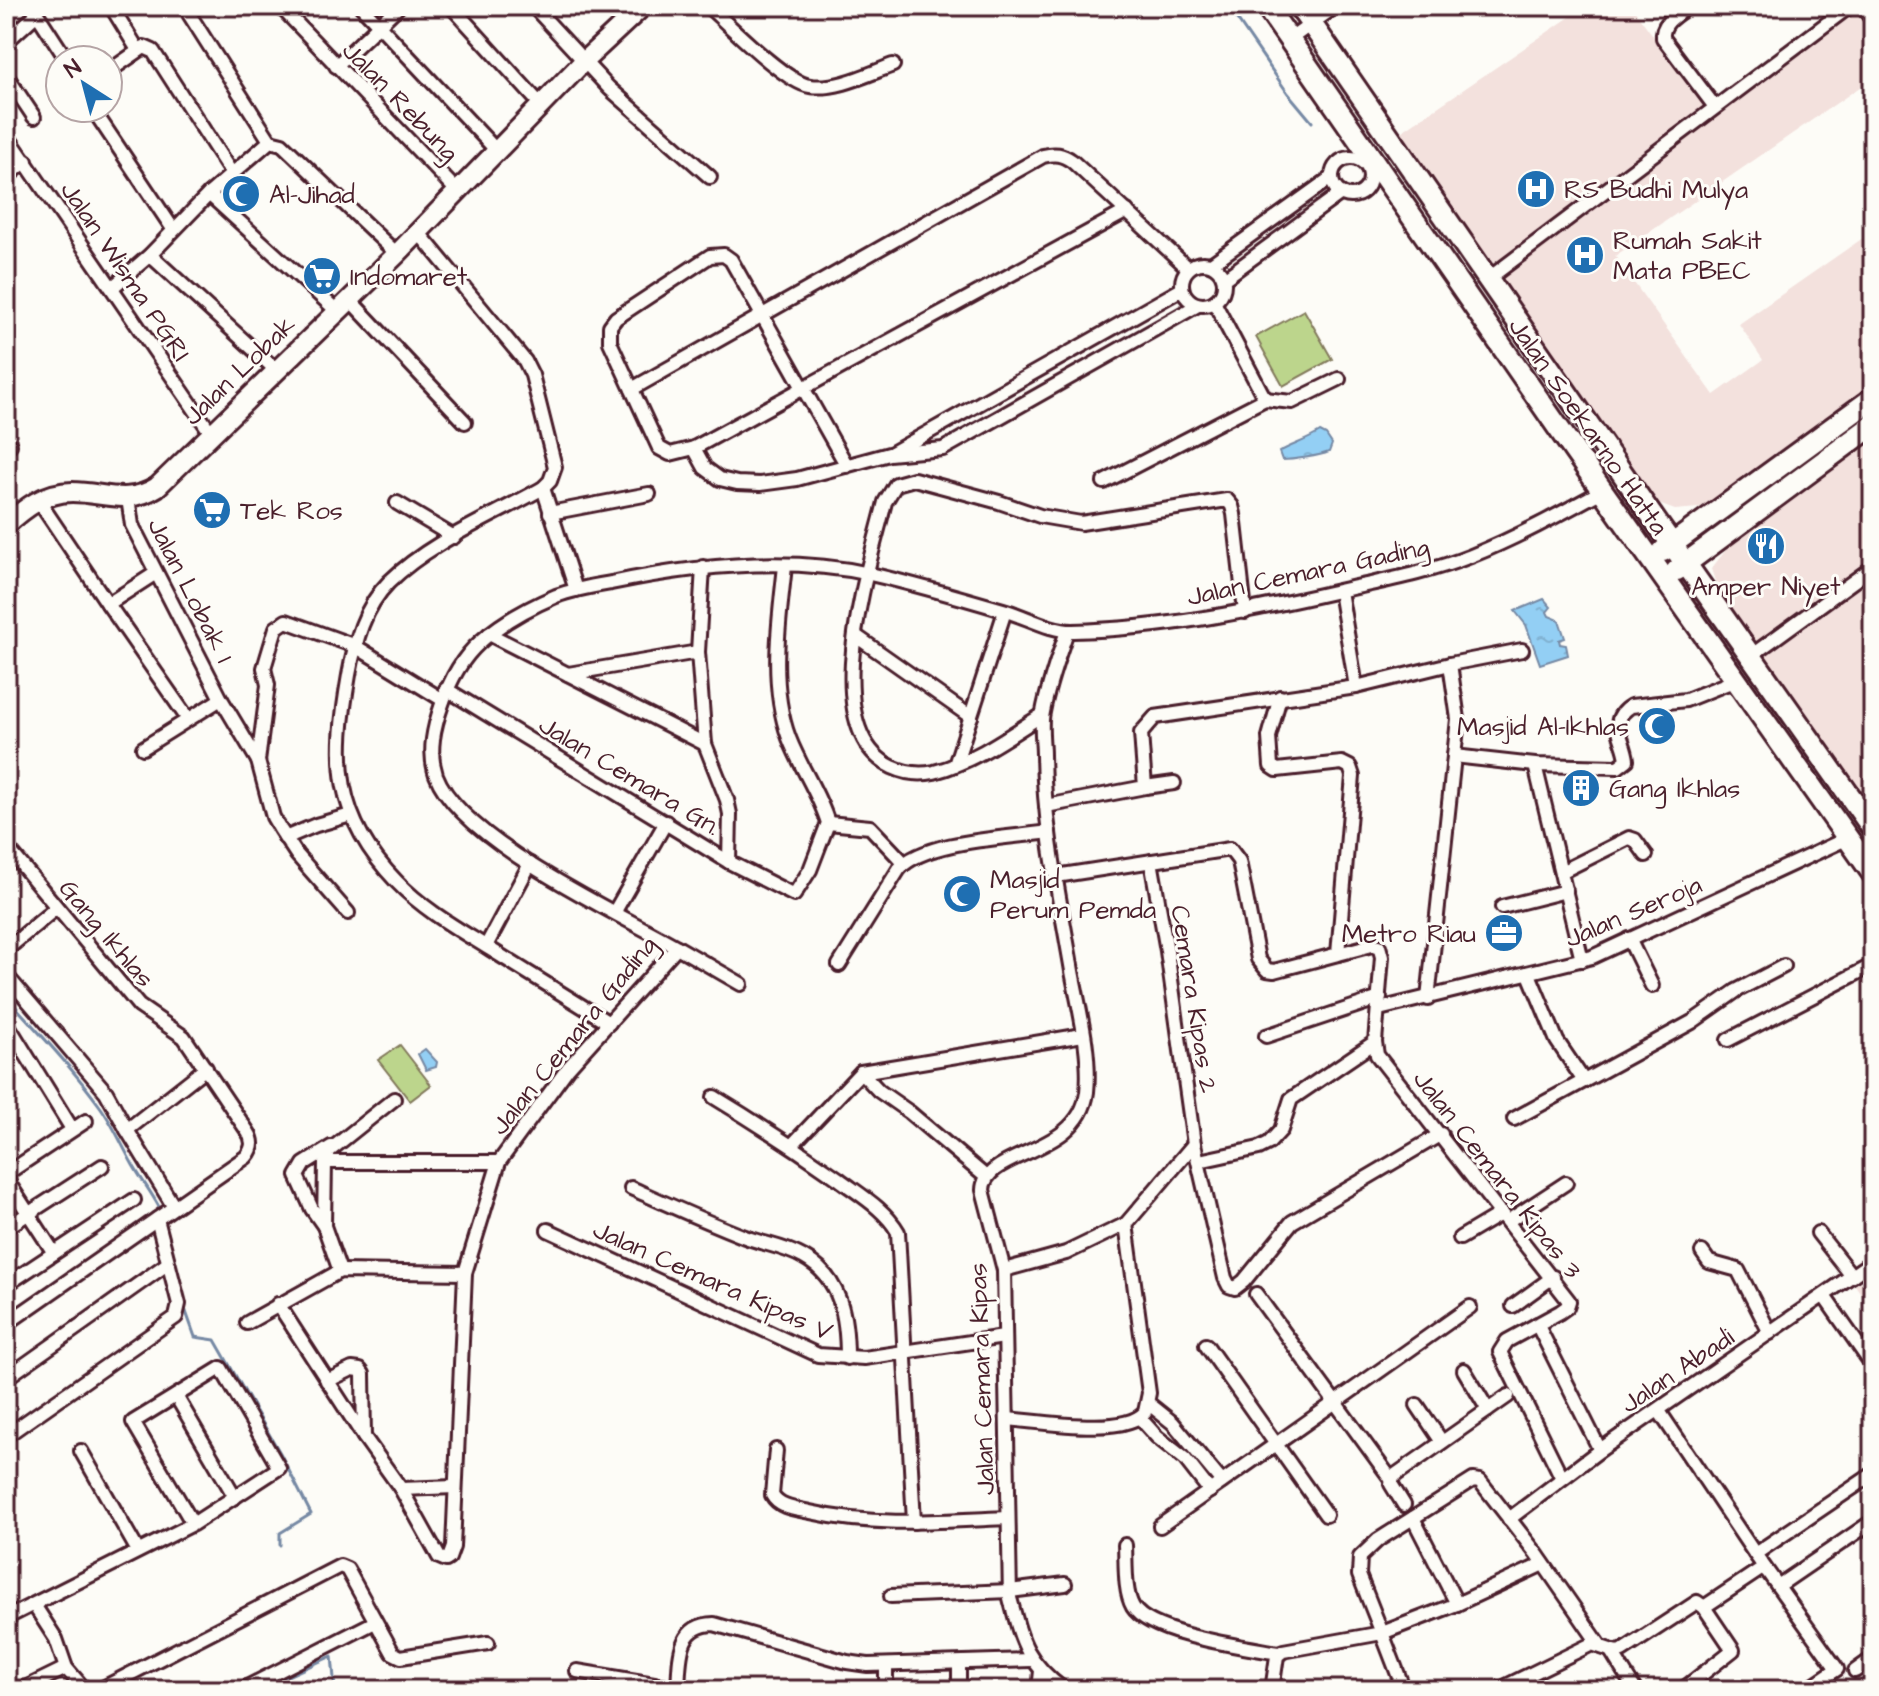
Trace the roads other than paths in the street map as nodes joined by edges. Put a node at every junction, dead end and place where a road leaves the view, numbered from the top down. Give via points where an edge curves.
1 (111, 6) edge
2 (122, 6) edge
3 (132, 6) edge
4 (280, 6) edge
5 (361, 6) edge
6 (399, 6) edge
7 (451, 6) edge
8 (533, 6) edge
9 (708, 6) edge
10 (1266, 6) edge
11 (1299, 6) edge
12 (1336, 6) edge
13 (1689, 6) edge
14 (1850, 6) edge
15 (1862, 6) edge
16 (636, 8) edge
17 (35, 10) edge
18 (189, 14) dead end
19 (1873, 21) edge
20 (378, 24) junction
21 (1311, 24) junction
22 (1289, 40) junction
23 (6, 42) edge
24 (57, 44) edge
25 (138, 50) junction
26 (124, 60) edge
27 (584, 61) junction
28 (893, 65) dead end
29 (336, 66) junction
30 (6, 75) edge
31 (541, 105) junction
32 (1715, 107) junction
33 (34, 117) dead end
34 (103, 124) edge
35 (1351, 130) junction
36 (6, 134) edge
37 (276, 143) junction
38 (496, 150) junction
39 (26, 161) junction
40 (1338, 162) junction
41 (232, 174) junction
42 (710, 177) dead end
43 (1332, 177) junction
44 (6, 178) edge
45 (1392, 189) junction
46 (458, 192) junction
47 (1341, 193) junction
48 (209, 194) junction
49 (1359, 194) junction
50 (1127, 211) junction
51 (173, 229) junction
52 (419, 233) junction
53 (397, 254) junction
54 (150, 255) junction
55 (1211, 264) junction
56 (1188, 268) junction
57 (1224, 279) junction
58 (1488, 279) junction
59 (113, 287) junction
60 (1182, 289) junction
61 (1214, 302) junction
62 (1198, 305) junction
63 (344, 306) junction
64 (762, 316) junction
65 (276, 370) junction
66 (1339, 379) dead end
67 (632, 389) junction
68 (803, 389) junction
69 (1873, 398) edge
70 (1265, 399) junction
71 (465, 422) dead end
72 (1873, 425) edge
73 (211, 433) junction
74 (694, 448) junction
75 (889, 454) junction
76 (847, 466) junction
77 (1104, 482) dead end
78 (543, 488) junction
79 (1602, 491) junction
80 (649, 494) dead end
81 (128, 498) junction
82 (38, 500) junction
83 (397, 503) dead end
84 (550, 513) junction
85 (1651, 515) junction
86 (6, 525) edge
87 (1629, 527) junction
88 (454, 537) junction
89 (1673, 544) junction
90 (1652, 559) junction
91 (1686, 563) junction
92 (785, 566) junction
93 (703, 567) junction
94 (1873, 567) edge
95 (156, 573) junction
96 (868, 574) junction
97 (1665, 578) junction
98 (576, 590) junction
99 (1340, 591) junction
100 (108, 604) junction
101 (1005, 611) junction
102 (1245, 612) junction
103 (1067, 631) junction
104 (489, 634) junction
105 (856, 636) junction
106 (355, 646) junction
107 (1522, 650) dead end
108 (698, 652) junction
109 (1752, 655) junction
110 (1450, 664) junction
111 (568, 674) junction
112 (1736, 680) junction
113 (1356, 687) junction
114 (445, 695) junction
115 (1280, 697) junction
116 (221, 699) junction
117 (1042, 715) junction
118 (971, 717) junction
119 (188, 719) junction
120 (705, 744) junction
121 (143, 748) dead end
122 (1454, 756) junction
123 (258, 761) junction
124 (955, 765) junction
125 (1535, 765) junction
126 (1174, 783) dead end
127 (1145, 787) junction
128 (1046, 806) junction
129 (351, 815) junction
130 (666, 822) junction
131 (828, 823) junction
132 (1873, 829) edge
133 (1049, 832) junction
134 (285, 838) junction
135 (1848, 838) junction
136 (6, 846) edge
137 (1646, 855) dead end
138 (1151, 861) junction
139 (729, 862) junction
140 (904, 863) junction
141 (530, 864) junction
142 (1561, 872) junction
143 (1873, 874) edge
144 (1056, 876) junction
145 (1566, 891) junction
146 (1502, 907) dead end
147 (56, 908) junction
148 (615, 911) junction
149 (348, 913) dead end
150 (1629, 939) junction
151 (486, 946) junction
152 (677, 947) junction
153 (6, 950) edge
154 (1338, 954) junction
155 (1582, 960) junction
156 (839, 965) dead end
157 (1873, 965) edge
158 (1784, 966) dead end
159 (1529, 974) junction
160 (6, 975) edge
161 (741, 984) dead end
162 (1652, 986) dead end
163 (1428, 999) junction
164 (1380, 1004) junction
165 (6, 1022) edge
166 (609, 1023) junction
167 (1083, 1035) junction
168 (1266, 1036) dead end
169 (1728, 1040) dead end
170 (1375, 1042) junction
171 (206, 1068) junction
172 (861, 1072) junction
173 (1584, 1081) junction
174 (714, 1097) dead end
175 (394, 1099) dead end
176 (1514, 1119) dead end
177 (86, 1121) dead end
178 (72, 1129) junction
179 (127, 1130) junction
180 (1441, 1134) junction
181 (1194, 1144) junction
182 (792, 1145) junction
183 (331, 1147) junction
184 (1199, 1161) junction
185 (325, 1162) junction
186 (499, 1162) junction
187 (102, 1166) dead end
188 (6, 1176) edge
189 (986, 1177) junction
190 (1566, 1183) dead end
191 (631, 1188) dead end
192 (134, 1200) dead end
193 (174, 1207) junction
194 (29, 1212) junction
195 (1505, 1217) junction
196 (157, 1219) junction
197 (1126, 1224) junction
198 (324, 1226) junction
199 (6, 1228) edge
200 (548, 1230) dead end
201 (1818, 1233) dead end
202 (1460, 1238) dead end
203 (1702, 1252) dead end
204 (54, 1253) junction
205 (1873, 1261) edge
206 (167, 1264) junction
207 (1004, 1270) junction
208 (340, 1271) junction
209 (465, 1273) junction
210 (1852, 1276) junction
211 (1553, 1277) junction
212 (6, 1285) edge
213 (1256, 1294) dead end
214 (1824, 1296) junction
215 (278, 1304) junction
216 (1513, 1306) dead end
217 (1470, 1307) dead end
218 (247, 1323) dead end
219 (6, 1324) edge
220 (1537, 1324) junction
221 (1770, 1333) junction
222 (1004, 1337) junction
223 (1206, 1345) dead end
224 (903, 1352) junction
225 (847, 1358) junction
226 (1873, 1366) edge
227 (1464, 1370) dead end
228 (6, 1378) edge
229 (327, 1381) junction
230 (176, 1396) junction
231 (1508, 1396) dead end
232 (1335, 1402) junction
233 (1148, 1403) junction
234 (1417, 1405) dead end
235 (1488, 1410) junction
236 (1659, 1411) junction
237 (1140, 1418) junction
238 (1007, 1419) junction
239 (1184, 1435) junction
240 (6, 1436) edge
241 (364, 1437) junction
242 (1442, 1442) junction
243 (1276, 1445) junction
244 (1172, 1447) junction
245 (776, 1450) dead end
246 (1600, 1450) junction
247 (81, 1451) dead end
248 (1205, 1461) junction
249 (1194, 1470) junction
250 (1873, 1474) edge
251 (1562, 1478) junction
252 (1391, 1479) junction
253 (1222, 1482) junction
254 (455, 1487) junction
255 (401, 1489) junction
256 (1210, 1491) junction
257 (235, 1497) junction
258 (1404, 1505) dead end
259 (1326, 1515) dead end
260 (1008, 1518) junction
261 (1413, 1518) junction
262 (1509, 1519) junction
263 (1873, 1521) edge
264 (914, 1522) junction
265 (193, 1524) junction
266 (1160, 1526) dead end
267 (1125, 1545) dead end
268 (138, 1551) junction
269 (1755, 1554) junction
270 (1543, 1564) junction
271 (1764, 1567) junction
272 (1065, 1584) dead end
273 (1778, 1586) junction
274 (1010, 1591) junction
275 (891, 1596) dead end
276 (6, 1600) edge
277 (1457, 1604) junction
278 (34, 1605) junction
279 (1704, 1607) junction
280 (10, 1616) edge
281 (375, 1622) junction
282 (1382, 1633) junction
283 (488, 1643) dead end
284 (1605, 1647) junction
285 (1279, 1653) junction
286 (1873, 1658) edge
287 (1031, 1660) junction
288 (959, 1664) junction
289 (886, 1666) junction
290 (66, 1668) junction
291 (577, 1671) dead end
292 (1041, 1671) junction
293 (1855, 1671) dead end
294 (21, 1690) edge
295 (85, 1690) edge
296 (99, 1690) edge
297 (241, 1690) edge
298 (886, 1690) edge
299 (959, 1690) edge
300 (1039, 1690) edge
301 (1064, 1690) edge
302 (1272, 1690) edge
303 (1404, 1690) edge
304 (1498, 1690) edge
305 (1635, 1690) edge
306 (1682, 1690) edge
307 (1806, 1690) edge

1 - 25 street
2 - 3 street
4 - 29 street, Jalan Rebung
5 - 20 street
6 - 20 street
7 - 31 street
8 - 27 street
9 - 28 street via 806,86 840,84
10 - 22 main road, Jalan Soekarno Hatta
11 - 21 main road, Jalan Soekarno Hatta
12 - 21 street
13 - 32 street via 1667,22 1663,38
14 - 32 street
15 - 19 street
16 - 27 main road, Jalan Lobak
17 - 23 street
17 - 24 street
18 - 37 street
20 - 29 street
20 - 38 street
21 - 22 street
21 - 58 main road, Jalan Soekarno Hatta
22 - 35 main road, Jalan Soekarno Hatta
25 - 26 street
25 - 41 street via 153,51
27 - 31 main road, Jalan Lobak
27 - 42 street
29 - 46 street, Jalan Rebung
30 - 33 street
31 - 38 main road, Jalan Lobak
32 - 58 street
34 - 51 street
35 - 40 street
35 - 45 main road, Jalan Soekarno Hatta
36 - 39 street, Jalan Wisma PGRI
37 - 41 street
37 - 53 street
38 - 46 main road, Jalan Lobak
39 - 44 street
39 - 59 street, Jalan Wisma PGRI
40 - 43 street
40 - 49 street via 1355,157 1369,168 1368,186
41 - 48 street
43 - 47 street
43 - 55 street
45 - 49 street
45 - 79 main road, Jalan Soekarno Hatta
46 - 52 main road, Jalan Lobak
47 - 49 street
47 - 57 street
48 - 51 street
48 - 63 street
50 - 56 street
50 - 64 street via 1064,155 1043,156
50 - 68 street
51 - 54 street
52 - 53 main road, Jalan Lobak
52 - 78 street via 532,375 554,460 553,474
53 - 63 main road, Jalan Lobak
54 - 59 street
54 - 65 street
55 - 56 street
55 - 57 street
56 - 60 street
57 - 61 street
58 - 85 main road, Jalan Soekarno Hatta
59 - 73 street, Jalan Wisma PGRI
60 - 62 street
60 - 75 street
61 - 62 street
61 - 70 street
62 - 75 street via 954,445
63 - 65 main road, Jalan Lobak
63 - 71 street
64 - 67 street
64 - 67 street via 731,260 710,256 610,326 610,342
64 - 68 street
65 - 73 main road, Jalan Lobak
66 - 70 street via 1292,402
67 - 74 street via 659,448 670,454
68 - 74 street
68 - 76 street
69 - 89 main road
70 - 77 street
72 - 91 main road
73 - 81 main road, Jalan Lobak via 157,487
74 - 76 street via 711,474 737,483 777,482
75 - 76 street
78 - 84 street
78 - 88 street
79 - 87 main road, Jalan Soekarno Hatta
79 - 99 street, Jalan Cemara Gading via 1472,556
80 - 84 street
81 - 82 main road via 71,492
81 - 95 street, Jalan Lobak 1 via 132,525
82 - 86 main road
82 - 100 street
83 - 88 street
84 - 98 street
85 - 87 main road via 1643,528
85 - 89 main road, Jalan Soekarno Hatta
87 - 90 main road, Jalan Soekarno Hatta
88 - 106 street via 388,583 366,615
89 - 90 main road
89 - 91 main road, Jalan Soekarno Hatta
90 - 97 main road, Jalan Soekarno Hatta
91 - 97 main road
91 - 109 main road, Jalan Soekarno Hatta
92 - 93 street, Jalan Cemara Gading
92 - 96 street, Jalan Cemara Gading
92 - 131 street via 778,644 781,709
93 - 98 street, Jalan Cemara Gading
93 - 108 street
94 - 109 street
95 - 100 street
95 - 116 street, Jalan Lobak 1
96 - 101 street, Jalan Cemara Gading
96 - 102 street via 888,495 909,479 1081,523 1227,500 1234,514
96 - 105 street
97 - 112 main road, Jalan Soekarno Hatta
98 - 104 street, Jalan Cemara Gading
99 - 102 street, Jalan Cemara Gading
99 - 113 street
100 - 119 street
101 - 103 street, Jalan Cemara Gading
101 - 118 street
102 - 103 street, Jalan Cemara Gading
103 - 117 street
104 - 111 street
104 - 114 street, Jalan Cemara Gading via 463,661
105 - 118 street
105 - 124 street via 851,679 858,723 869,748 900,771 924,773
106 - 114 street, Jalan Cemara Gn.
106 - 123 street, Jalan Cemara Gn. via 286,621 277,626 264,668 268,685
106 - 129 street via 339,756
107 - 110 street
108 - 111 street
108 - 120 street
109 - 132 main road, Jalan Soekarno Hatta
110 - 113 street
110 - 122 street via 1457,703
111 - 120 street
112 - 125 street via 1686,700 1623,711 1616,724 1627,756 1622,766
112 - 135 main road, Jalan Soekarno Hatta
113 - 115 street
114 - 130 street, Jalan Cemara Gn.
114 - 141 street, Jalan Cemara Gading via 432,742 440,784 468,820
115 - 127 street via 1155,717 1141,733
115 - 154 street via 1269,737 1271,766 1277,770 1342,763 1352,771
116 - 119 street, Jalan Lobak 1
116 - 123 street, Jalan Lobak 1
117 - 124 street
117 - 128 street
118 - 124 street
119 - 121 street, Jalan Lobak 1
120 - 139 street via 730,814
122 - 125 street
122 - 163 street
123 - 134 street via 273,817
125 - 142 street
126 - 127 street
127 - 128 street
128 - 133 street
129 - 134 street
129 - 151 street via 399,885
130 - 139 street, Jalan Cemara Gn.
130 - 148 street
131 - 139 street, Jalan Cemara Gn. via 794,895
131 - 140 street via 870,827
133 - 140 street via 936,848
133 - 144 street
134 - 149 street
135 - 143 main road, Jalan Soekarno Hatta
135 - 150 street, Jalan Seroja
136 - 147 street, Gang Ikhlas
137 - 142 street via 1629,838
138 - 144 street
138 - 154 street via 1224,848 1233,851 1258,959 1267,970
138 - 181 street, Cemara Kipas 2
140 - 156 street
141 - 148 street, Jalan Cemara Gading
141 - 151 street
142 - 145 street
144 - 167 street
145 - 146 street
145 - 155 street
147 - 153 street
147 - 171 street, Gang Ikhlas via 139,1006 184,1037
148 - 152 street, Jalan Cemara Gading
150 - 155 street, Jalan Seroja
150 - 162 street
151 - 166 street
152 - 161 street
152 - 166 street, Jalan Cemara Gading
154 - 164 street via 1379,946
155 - 159 street, Jalan Seroja
157 - 169 street
158 - 173 street
159 - 163 street, Jalan Seroja
159 - 173 street via 1557,1041
160 - 179 street via 106,1092
163 - 164 street, Jalan Seroja
164 - 168 street, Jalan Seroja
164 - 170 street
165 - 178 street
166 - 186 street, Jalan Cemara Gading via 557,1081
167 - 172 street
167 - 189 street via 1087,1093 1075,1121 1052,1141 1000,1164
170 - 180 street, Jalan Cemara Kipas 3 via 1381,1061
170 - 184 street via 1291,1099 1284,1124 1259,1148
171 - 179 street
171 - 193 street via 251,1137 251,1151
172 - 182 street
172 - 189 street
173 - 176 street
174 - 182 street
175 - 183 street
177 - 178 street
178 - 188 street
179 - 193 street
180 - 184 street, Cemara Kipas 2 via 1292,1222 1235,1288 1225,1278
180 - 195 street, Jalan Cemara Kipas 3
181 - 184 street, Cemara Kipas 2
181 - 197 street
182 - 224 street via 874,1205 898,1232
183 - 185 street
183 - 198 street via 304,1164 297,1176
185 - 186 street
185 - 198 street
186 - 209 street, Jalan Cemara Gading
187 - 194 street
188 - 194 street
189 - 207 street, Jalan Cemara Kipas via 983,1190
190 - 195 street
191 - 225 street via 814,1264 842,1301
192 - 204 street
193 - 196 street
194 - 199 street
194 - 204 street
195 - 202 street
195 - 211 street, Jalan Cemara Kipas 3
196 - 206 street
196 - 219 street
197 - 207 street via 1066,1253
197 - 233 street
198 - 208 street
200 - 225 street, Jalan Cemara Kipas V via 806,1351
201 - 210 street
203 - 221 street via 1709,1262 1738,1270
204 - 212 street
205 - 210 street, Jalan Abadi
206 - 228 street
206 - 240 street via 176,1317
207 - 222 street, Jalan Cemara Kipas
208 - 209 street
208 - 215 street
209 - 254 street, Jalan Cemara Gading
210 - 214 street, Jalan Abadi
211 - 216 street
211 - 220 street, Jalan Cemara Kipas 3 via 1568,1305
213 - 232 street
214 - 221 street, Jalan Abadi
214 - 226 street
215 - 218 street
215 - 229 street
217 - 232 street
220 - 246 street
220 - 251 street, Jalan Cemara Kipas 3 via 1507,1341 1500,1352
221 - 236 street, Jalan Abadi
222 - 224 street, Jalan Cemara Kipas V
222 - 238 street, Jalan Cemara Kipas
223 - 243 street
224 - 225 street, Jalan Cemara Kipas V
224 - 264 street
227 - 235 street
229 - 241 street
229 - 241 street via 352,1369 363,1374
230 - 257 street
230 - 257 street via 221,1368 279,1468
230 - 265 street via 133,1422
231 - 235 street
232 - 243 street
232 - 252 street
233 - 237 street
233 - 239 street
234 - 242 street
235 - 242 street
236 - 246 street, Jalan Abadi
236 - 269 street
237 - 238 street via 1080,1425
237 - 244 street
238 - 260 street, Jalan Cemara Kipas
239 - 244 street
239 - 248 street
241 - 255 street
242 - 252 street
243 - 253 street
243 - 259 street
244 - 249 street
245 - 264 street via 772,1491 777,1503 854,1521
246 - 251 street, Jalan Abadi
247 - 268 street
248 - 249 street
248 - 253 street
249 - 256 street
250 - 269 street
251 - 262 street, Jalan Abadi
252 - 258 street
253 - 256 street
254 - 255 street
254 - 255 street, Jalan Cemara Gading via 453,1547 449,1558 442,1559
256 - 266 street
257 - 265 street
260 - 264 street
260 - 274 street, Jalan Cemara Kipas
261 - 262 street via 1473,1480 1480,1481
261 - 277 street
261 - 282 street via 1360,1557 1359,1575
262 - 270 street
263 - 273 street
265 - 268 street
267 - 285 street via 1130,1601 1146,1621
268 - 278 street
269 - 271 street
270 - 277 street
270 - 284 street
271 - 273 street
271 - 279 street
272 - 274 street
273 - 307 street via 1837,1669
274 - 275 street
274 - 287 street, Jalan Cemara Kipas
276 - 280 street
277 - 282 street
278 - 280 street
278 - 290 street via 56,1639
279 - 284 street via 1693,1603 1622,1651
279 - 306 street via 1733,1650
281 - 283 street via 388,1649 401,1657
281 - 296 street via 347,1569 337,1567
281 - 297 street
282 - 285 street
282 - 303 street
284 - 304 street via 1579,1649
284 - 305 street
285 - 302 street
286 - 293 street
287 - 288 street
287 - 292 street, Jalan Cemara Kipas
288 - 289 street
288 - 299 street
289 - 291 street via 847,1662 714,1624 695,1628 686,1637 678,1688
289 - 298 street
290 - 294 street
290 - 295 street
292 - 300 street
292 - 301 street, Jalan Cemara Kipas

